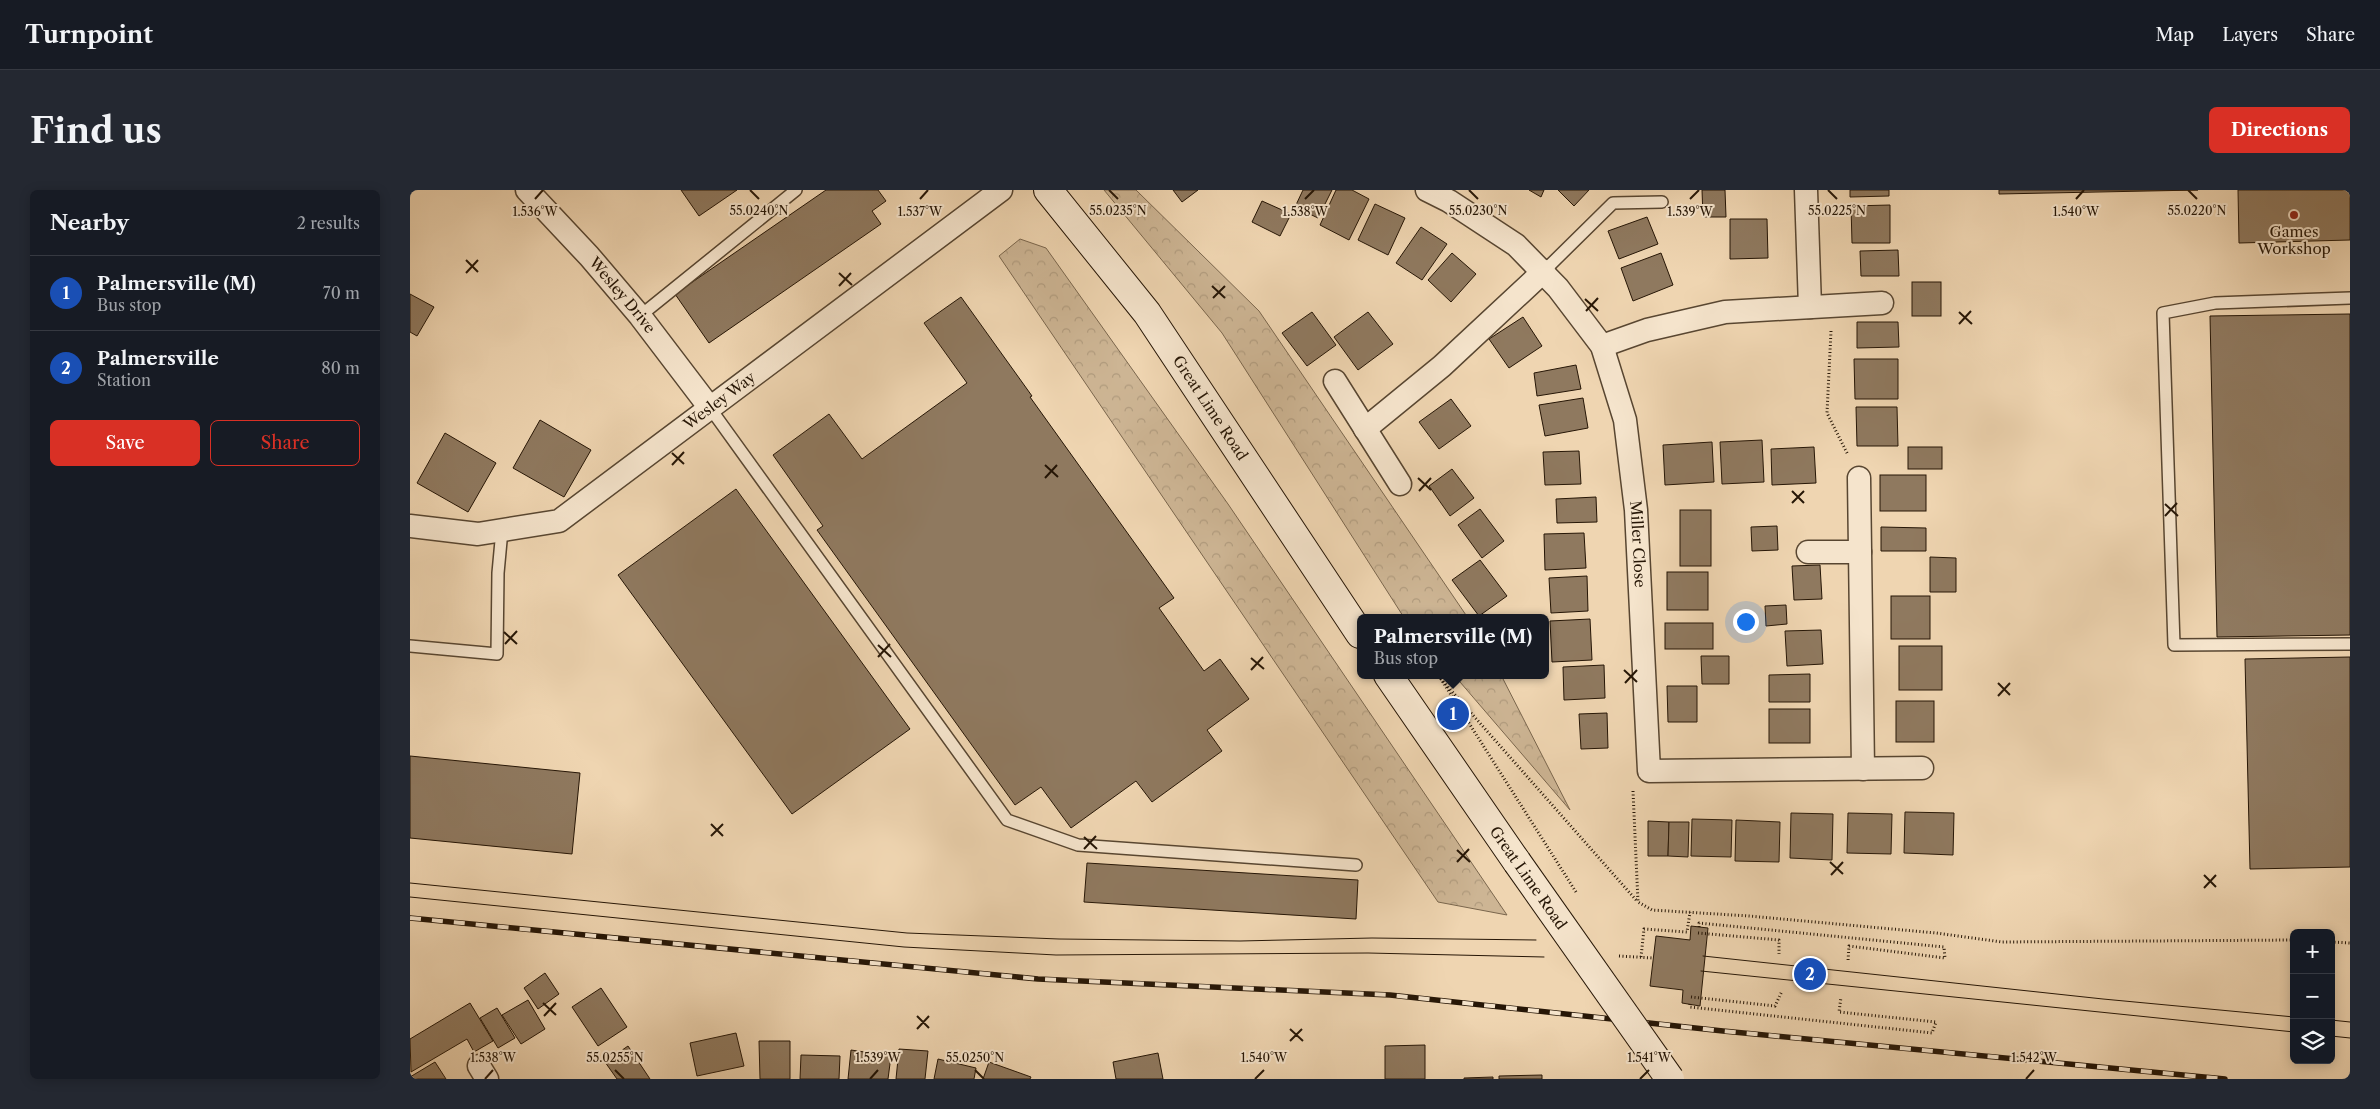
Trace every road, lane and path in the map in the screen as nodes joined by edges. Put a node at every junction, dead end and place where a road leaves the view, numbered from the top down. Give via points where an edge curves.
1 (527, 190) edge
2 (796, 190) edge
3 (1001, 190) edge
4 (1048, 190) edge
5 (1427, 190) edge
6 (1806, 190) edge
7 (1662, 202) dead end
8 (1544, 271) junction
9 (2350, 298) edge
10 (1882, 303) dead end
11 (1821, 306) junction
12 (640, 316) junction
13 (1602, 346) junction
14 (1335, 381) dead end
15 (710, 408) junction
16 (1366, 429) junction
17 (1859, 478) joint
18 (1400, 484) dead end
19 (410, 526) edge
20 (502, 530) junction
21 (1808, 552) dead end
22 (1860, 552) junction
23 (1357, 629) edge
24 (2350, 644) edge
25 (410, 646) edge
26 (1391, 679) edge
27 (1922, 768) dead end
28 (1863, 769) junction
29 (1649, 771) junction
30 (1356, 865) dead end
31 (1580, 898) dead end
32 (1638, 902) junction
33 (1690, 912) junction
34 (1699, 927) dead end
35 (1698, 932) dead end
36 (2290, 940) edge
37 (2335, 942) edge
38 (2350, 943) edge
39 (1779, 954) dead end
40 (1641, 957) dead end
41 (1848, 961) dead end
42 (1782, 991) dead end
43 (1691, 997) dead end
44 (1841, 997) dead end
45 (1690, 1004) dead end
46 (1670, 1079) edge

1 - 12 street, Wesley Drive
2 - 12 lane
3 - 15 street, Wesley Way
4 - 23 main road, Great Lime Road via 1147,313
5 - 8 street, Miller Close via 1516,245
6 - 11 street
7 - 8 lane via 1613,203
8 - 13 street, Miller Close
8 - 16 street via 1442,366
9 - 24 lane via 2215,303 2163,313 2174,645
10 - 11 street
11 - 13 street via 1725,312 1648,330
11 - 17 path via 1827,413
12 - 15 street, Wesley Drive
13 - 29 street, Miller Close via 1625,420 1636,510
14 - 16 street
15 - 20 street, Wesley Way via 558,521
15 - 30 lane via 1007,820 1078,845
16 - 18 street
17 - 22 street
19 - 20 street, Wesley Way via 478,534
20 - 25 lane via 497,654
21 - 22 street
22 - 28 street
26 - 46 main road, Great Lime Road, bridge
27 - 28 street
28 - 29 street
29 - 32 path via 1633,789
31 - 32 path via 1441,679
32 - 33 path via 1652,910
33 - 36 path via 1936,932 2002,942
33 - 40 path via 1687,932 1644,929
34 - 41 path via 1699,923 1944,947 1945,958 1849,946
35 - 39 path via 1779,940
37 - 38 path
42 - 43 path via 1775,1006
44 - 45 path via 1839,1012 1936,1022 1932,1033 1690,1007

